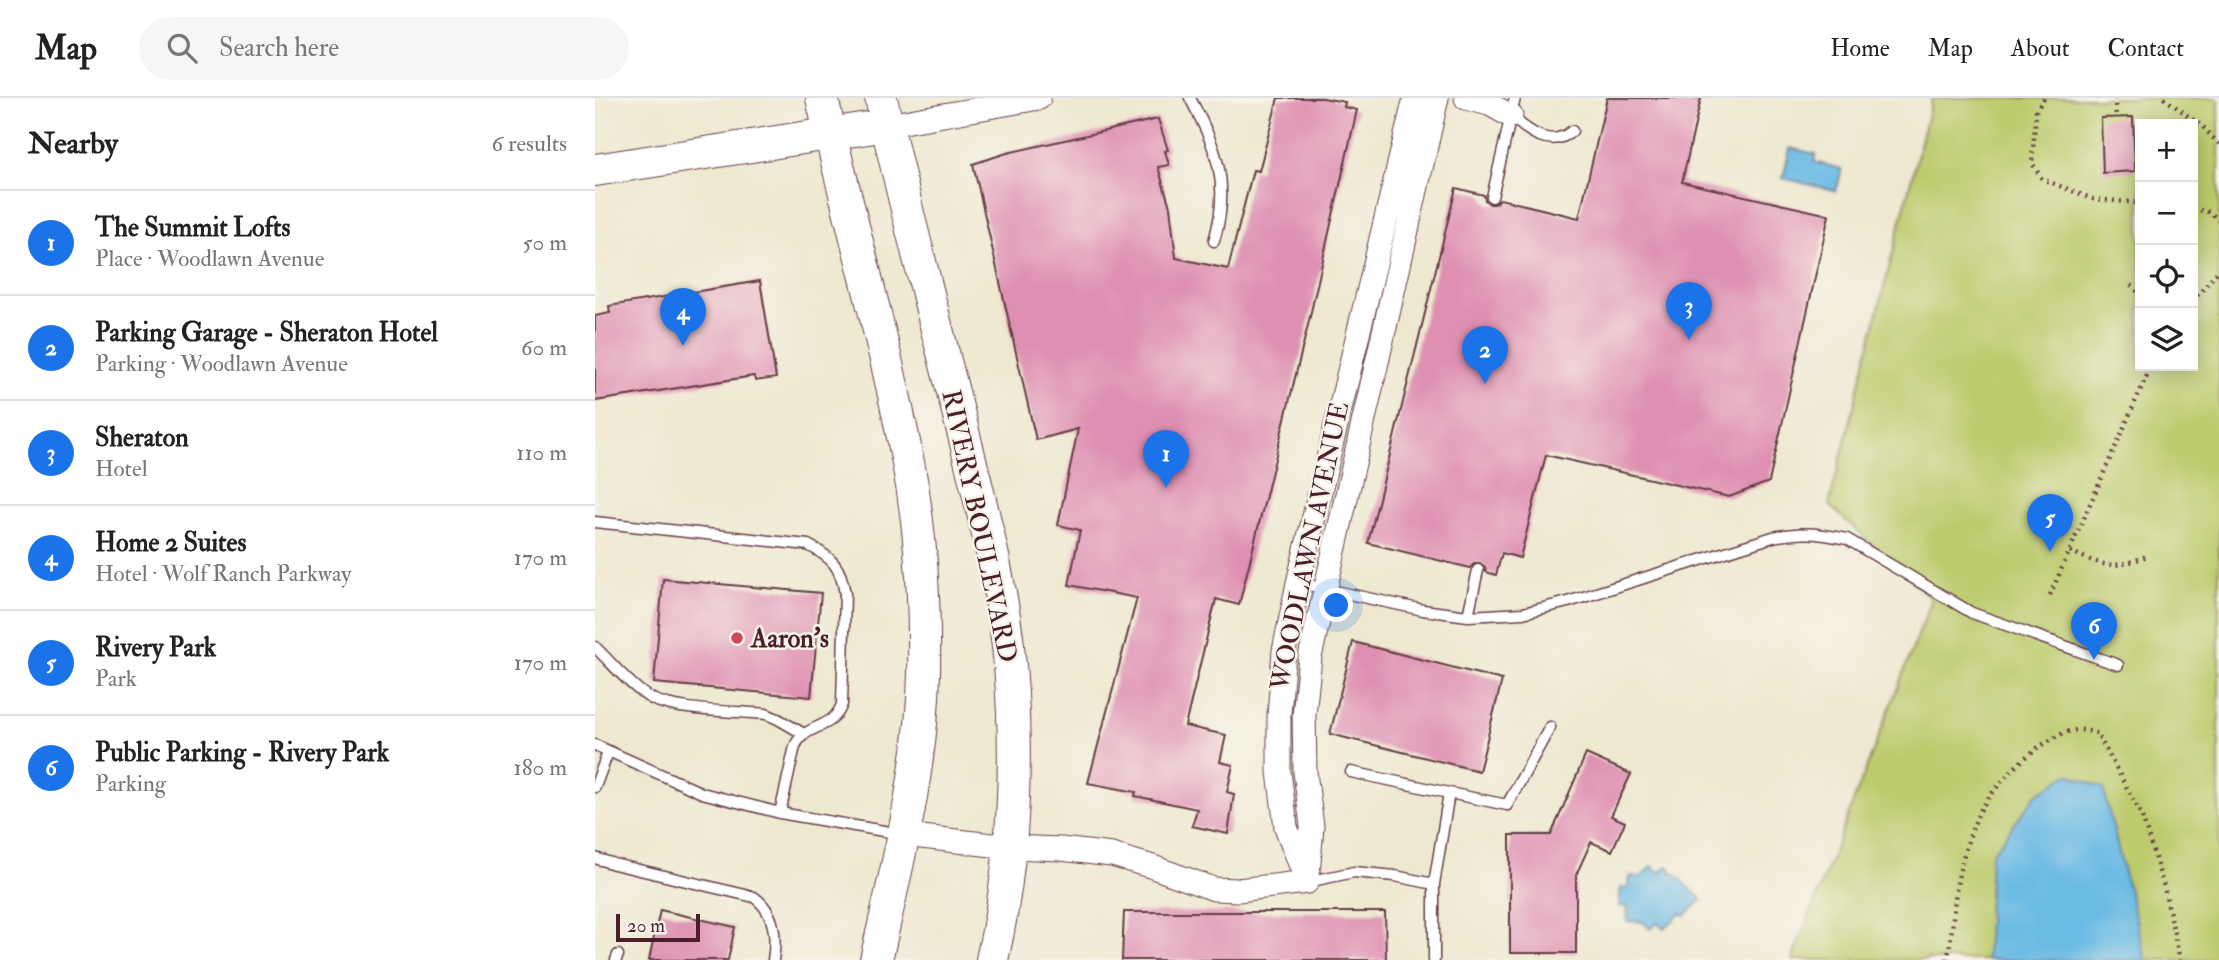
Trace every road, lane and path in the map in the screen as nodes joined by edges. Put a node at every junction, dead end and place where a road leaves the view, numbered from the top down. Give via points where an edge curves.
1 (822, 98) edge
2 (1039, 98) edge
3 (1190, 98) edge
4 (1415, 98) edge
5 (1437, 98) edge
6 (1466, 98) edge
7 (2044, 98) edge
8 (2115, 98) edge
9 (2164, 98) edge
10 (1513, 107) edge
11 (884, 112) edge
12 (2116, 117) dead end
13 (1572, 131) dead end
14 (830, 135) junction
15 (2219, 144) edge
16 (595, 170) edge
17 (1492, 197) dead end
18 (2135, 203) edge
19 (2198, 210) edge
20 (2219, 220) edge
21 (1214, 241) dead end
22 (2219, 270) edge
23 (2130, 285) dead end
24 (2135, 290) edge
25 (2198, 295) edge
26 (2149, 371) edge
27 (595, 522) edge
28 (2070, 551) junction
29 (2149, 555) dead end
30 (1478, 570) dead end
31 (1298, 583) junction
32 (1325, 589) junction
33 (2050, 595) dead end
34 (1468, 616) junction
35 (595, 648) edge
36 (2118, 665) dead end
37 (1550, 727) dead end
38 (804, 734) junction
39 (595, 745) edge
40 (608, 752) junction
41 (1351, 772) dead end
42 (595, 786) edge
43 (1449, 793) junction
44 (780, 813) junction
45 (904, 835) junction
46 (1010, 847) junction
47 (595, 858) edge
48 (1307, 881) junction
49 (1434, 884) junction
50 (773, 960) edge
51 (876, 960) edge
52 (992, 960) edge
53 (1434, 960) edge
54 (1947, 960) edge
55 (2180, 960) edge

1 - 14 street
2 - 11 street
3 - 21 lane via 1220,165 1223,194
4 - 31 street, WOODLAWN AVENUE
5 - 32 street, WOODLAWN AVENUE
6 - 10 street
7 - 18 path via 2036,111 2032,163 2042,179 2093,199
8 - 12 path
9 - 15 path
10 - 13 lane via 1529,132 1564,138
10 - 17 lane
11 - 14 street
11 - 46 street, RIVERY BOULEVARD via 1001,599 1013,726
14 - 16 street
14 - 45 street via 900,422 922,576 924,674
19 - 20 path
22 - 25 path
23 - 24 path
26 - 28 path
27 - 38 lane via 808,545 836,565 845,594 842,704 831,722
28 - 29 path via 2094,562 2123,566
28 - 33 path
30 - 34 lane
31 - 32 lane
31 - 48 street, WOODLAWN AVENUE via 1284,651 1279,772 1286,827
32 - 34 lane
32 - 48 street, WOODLAWN AVENUE via 1310,657 1304,715 1312,826
34 - 36 lane via 1523,613 1568,602 1801,532 1847,539 1972,613
35 - 38 lane via 646,696 659,702 766,715
37 - 43 lane via 1507,805
38 - 44 lane via 795,746
39 - 40 lane
40 - 42 lane
40 - 44 lane via 702,793
41 - 43 lane
43 - 49 lane
44 - 45 lane
45 - 46 street
45 - 51 street
46 - 48 street via 1112,855 1214,888 1238,890
46 - 52 street, RIVERY BOULEVARD
47 - 50 lane via 754,897 774,926
48 - 49 lane via 1354,872
49 - 53 lane
54 - 55 path via 1958,880 1978,814 2032,750 2078,728 2097,733 2142,816

